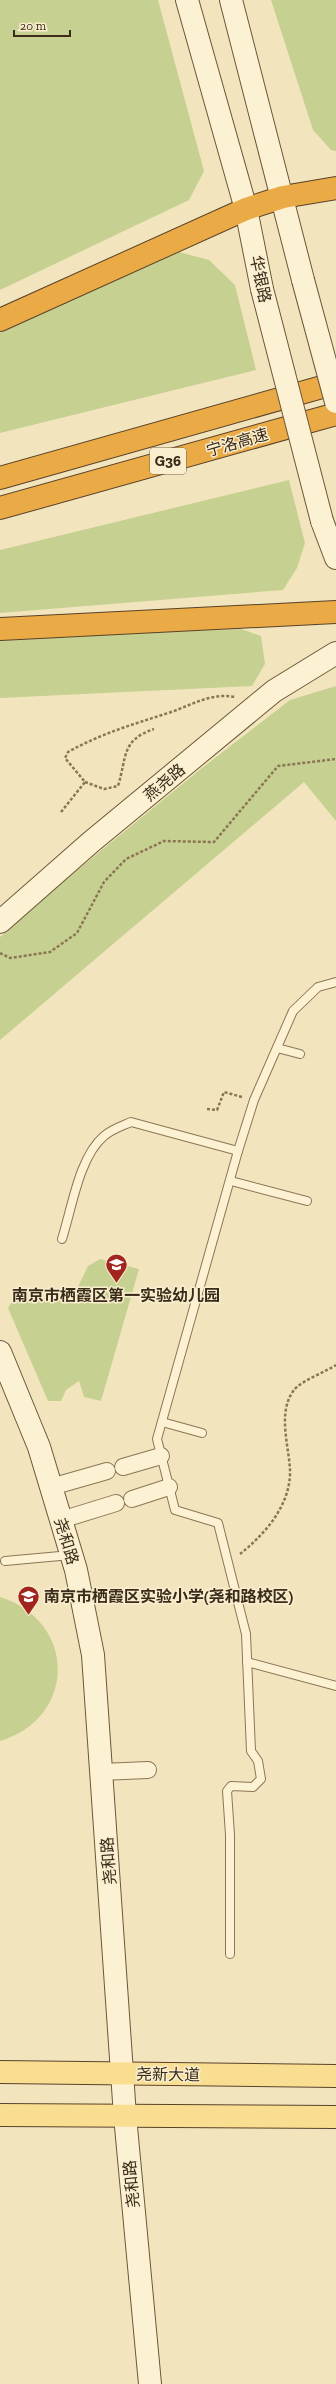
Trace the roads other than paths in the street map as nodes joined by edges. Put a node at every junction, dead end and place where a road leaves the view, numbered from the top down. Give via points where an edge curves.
1 (187, 0) edge
2 (231, 0) edge
3 (336, 188) edge
4 (283, 197) junction
5 (246, 209) junction
6 (0, 320) edge
7 (336, 383) edge
8 (336, 402) edge
9 (336, 414) edge
10 (0, 478) edge
11 (0, 508) edge
12 (336, 558) edge
13 (336, 612) edge
14 (0, 629) edge
15 (336, 653) edge
16 (0, 922) edge
17 (336, 982) edge
18 (277, 1048) junction
19 (300, 1054) dead end
20 (238, 1152) junction
21 (231, 1180) junction
22 (307, 1201) dead end
23 (62, 1239) dead end
24 (0, 1352) edge
25 (162, 1422) junction
26 (202, 1433) dead end
27 (161, 1456) junction
28 (123, 1467) dead end
29 (107, 1471) dead end
30 (169, 1487) junction
31 (51, 1488) junction
32 (132, 1498) dead end
33 (116, 1503) dead end
34 (61, 1520) junction
35 (72, 1555) junction
36 (5, 1561) dead end
37 (247, 1662) junction
38 (336, 1686) edge
39 (148, 1770) dead end
40 (102, 1772) junction
41 (230, 1954) dead end
42 (0, 2072) edge
43 (123, 2073) junction
44 (336, 2076) edge
45 (0, 2115) edge
46 (125, 2116) junction
47 (336, 2117) edge
48 (150, 2384) edge

1 - 5 main road, 华银路
2 - 4 main road
3 - 4 highway
4 - 5 highway
4 - 8 main road, bridge
5 - 6 highway
5 - 12 main road, 华银路, bridge via 262,290 322,521
7 - 10 highway, 宁洛高速 / G36
9 - 11 highway, 宁洛高速 / G36
13 - 14 highway
15 - 16 main road, 燕尧路 via 274,691 91,842
17 - 18 lane via 318,987 293,1011
18 - 19 lane
18 - 20 lane via 254,1100
20 - 21 lane
20 - 23 lane via 131,1122 117,1127 104,1136 87,1156
21 - 22 lane
21 - 25 lane
24 - 31 main road, 尧和路 via 9,1384 39,1447
25 - 26 lane
25 - 27 lane via 157,1439
27 - 28 street
27 - 30 lane
29 - 31 street
30 - 32 street
30 - 37 lane via 174,1510 218,1523 246,1634
31 - 34 main road, 尧和路
33 - 34 street
34 - 35 main road, 尧和路
35 - 36 lane
35 - 40 main road, 尧和路 via 93,1655
37 - 38 lane
37 - 41 lane via 251,1751 258,1761 261,1779 253,1787 231,1786 227,1791 230,1835
39 - 40 street
40 - 43 main road, 尧和路
42 - 43 main road, 尧新大道
43 - 44 main road, 尧新大道
43 - 46 main road, 尧和路
45 - 46 main road
46 - 47 main road
46 - 48 main road, 尧和路

